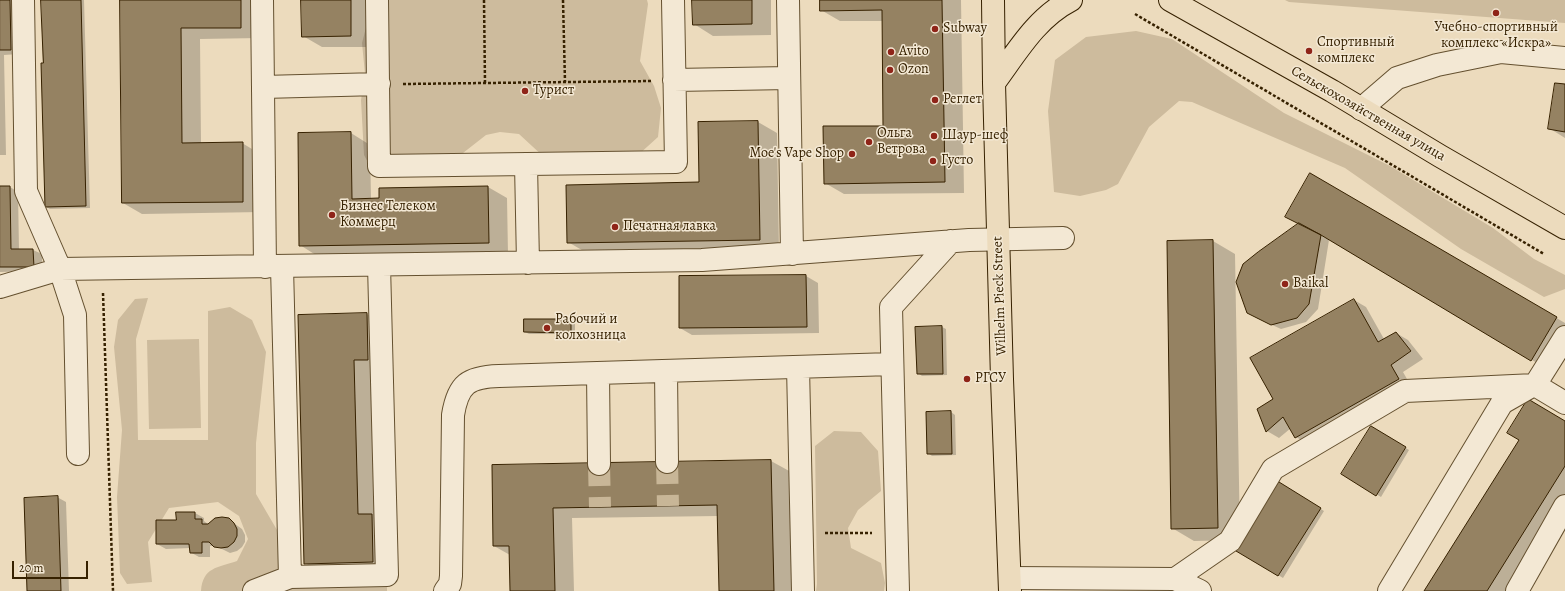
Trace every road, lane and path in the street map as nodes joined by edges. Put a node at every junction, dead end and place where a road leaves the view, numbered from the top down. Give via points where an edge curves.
1 (24, 0) edge
2 (262, 0) edge
3 (377, 0) edge
4 (484, 0) edge
5 (564, 0) edge
6 (673, 0) edge
7 (788, 0) edge
8 (993, 0) edge
9 (1071, 0) edge
10 (1170, 0) edge
11 (1135, 14) dead end
12 (1565, 58) edge
13 (790, 78) junction
14 (674, 80) junction
15 (565, 82) junction
16 (485, 83) junction
17 (994, 83) junction
18 (378, 84) junction
19 (263, 87) junction
20 (1361, 109) junction
21 (526, 164) junction
22 (1565, 228) edge
23 (1063, 238) dead end
24 (999, 239) junction
25 (951, 241) junction
26 (792, 254) junction
27 (1544, 254) dead end
28 (528, 263) junction
29 (379, 265) junction
30 (274, 267) junction
31 (102, 268) junction
32 (60, 269) junction
33 (0, 287) edge
34 (1565, 337) edge
35 (892, 364) junction
36 (798, 367) junction
37 (666, 371) junction
38 (598, 373) junction
39 (1535, 385) junction
40 (1565, 403) edge
41 (78, 454) dead end
42 (668, 462) tunnel mouth
43 (599, 464) tunnel mouth
44 (1565, 506) edge
45 (896, 532) junction
46 (801, 534) junction
47 (290, 577) junction
48 (1175, 578) junction
49 (1010, 584) edge
50 (113, 591) edge
51 (254, 591) edge
52 (445, 591) edge
53 (803, 591) edge
54 (898, 591) edge
55 (1200, 591) edge
56 (1388, 591) edge
57 (1517, 591) edge

1 - 32 lane via 26,191
2 - 19 lane
3 - 18 lane
4 - 16 path
5 - 15 path
6 - 14 lane
7 - 13 lane
8 - 17 main road, Wilhelm Pieck Street
9 - 17 main road via 1035,27
10 - 20 main road, Сельскохозяйственная улица
11 - 27 path
12 - 20 lane via 1500,52 1437,65 1397,78
13 - 14 lane
13 - 26 lane
14 - 15 path
14 - 21 lane via 676,162
15 - 16 path
16 - 18 path
17 - 24 main road, Wilhelm Pieck Street
18 - 19 lane
18 - 21 lane via 380,166
19 - 30 lane
20 - 22 main road, Сельскохозяйственная улица
21 - 28 lane
23 - 24 lane
24 - 25 lane
24 - 49 main road, Wilhelm Pieck Street
25 - 26 lane
25 - 35 lane via 891,307
26 - 28 lane via 702,260
28 - 29 lane
29 - 30 lane
29 - 47 lane via 387,575
30 - 31 lane
30 - 47 lane
31 - 32 lane
31 - 50 path
32 - 33 lane
32 - 41 lane via 75,315
34 - 39 lane
35 - 36 lane
35 - 45 lane
36 - 37 lane
36 - 46 lane
37 - 38 lane
37 - 42 lane
38 - 43 lane
38 - 52 lane via 482,376 472,380 460,391 453,415 451,576 450,584
39 - 40 lane
39 - 48 lane via 1405,391 1273,469 1230,541
39 - 56 lane via 1502,403
44 - 57 lane
45 - 46 path
45 - 54 lane
46 - 53 lane
47 - 51 lane
48 - 49 lane
48 - 55 lane

